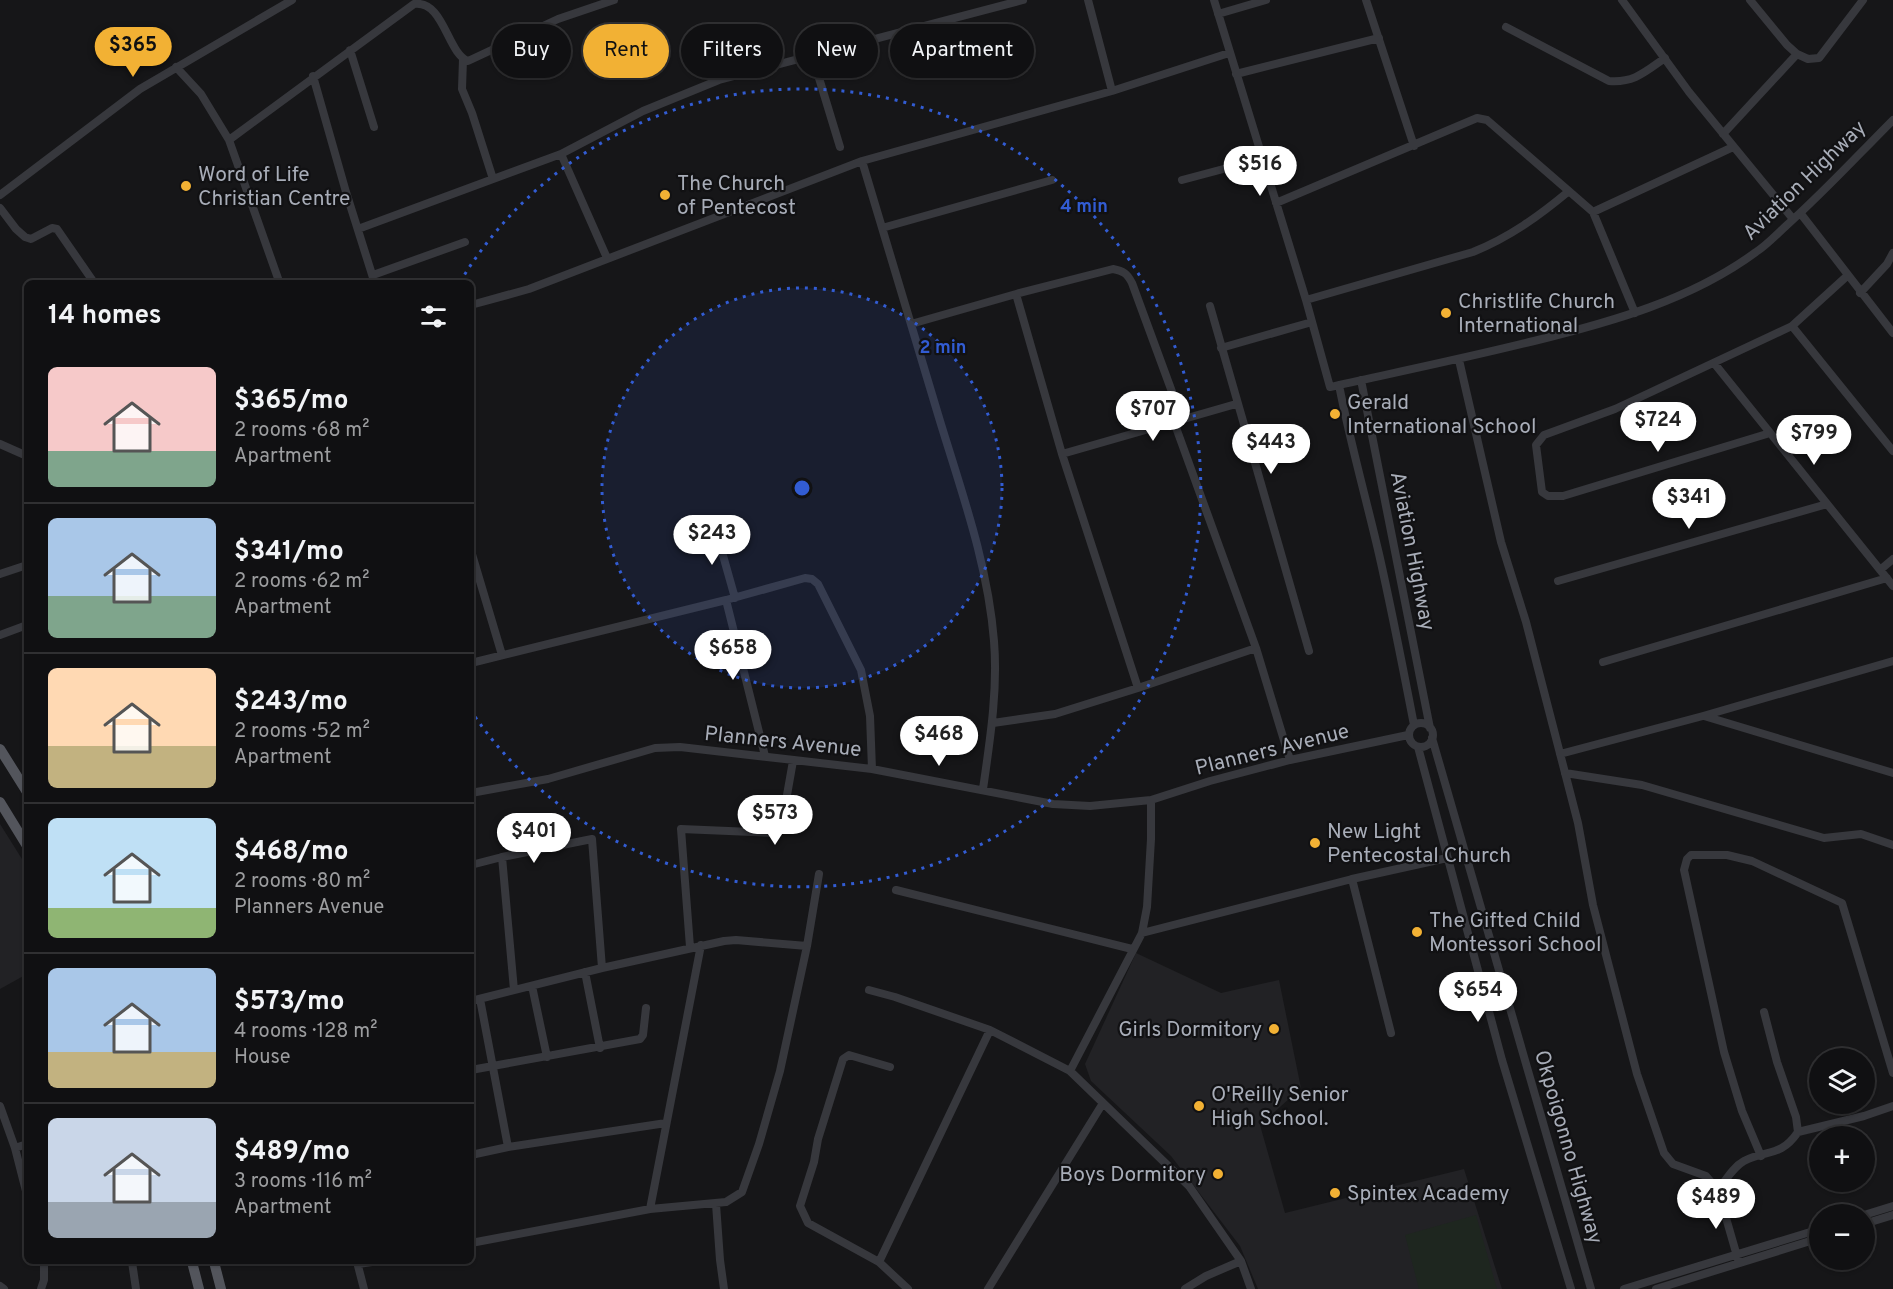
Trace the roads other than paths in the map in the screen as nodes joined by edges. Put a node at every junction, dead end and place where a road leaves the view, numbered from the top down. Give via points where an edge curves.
1 (292, 0) edge
2 (614, 0) edge
3 (1023, 0) edge
4 (1088, 0) edge
5 (1214, 0) edge
6 (1266, 0) edge
7 (1366, 0) edge
8 (1622, 0) edge
9 (1750, 0) edge
10 (1863, 0) edge
11 (1218, 14) junction
12 (1506, 27) dead end
13 (878, 38) edge
14 (1379, 38) junction
15 (350, 50) junction
16 (1229, 53) junction
17 (1797, 54) junction
18 (1665, 58) junction
19 (463, 59) junction
20 (795, 60) edge
21 (176, 67) junction
22 (1236, 74) junction
23 (313, 76) junction
24 (819, 78) edge
25 (1112, 91) junction
26 (1893, 120) edge
27 (374, 127) dead end
28 (1723, 134) junction
29 (229, 140) junction
30 (1414, 146) junction
31 (840, 147) dead end
32 (1733, 147) junction
33 (561, 154) junction
34 (1261, 159) junction
35 (862, 161) junction
36 (493, 179) junction
37 (1052, 180) dead end
38 (1182, 180) dead end
39 (1569, 191) junction
40 (0, 195) edge
41 (1276, 203) junction
42 (0, 208) edge
43 (1593, 212) junction
44 (1797, 217) junction
45 (882, 228) junction
46 (358, 230) junction
47 (465, 243) dead end
48 (1893, 253) edge
49 (607, 258) junction
50 (1847, 276) junction
51 (374, 279) edge
52 (92, 280) edge
53 (279, 280) edge
54 (1860, 293) junction
55 (1016, 294) junction
56 (1306, 300) junction
57 (474, 304) edge
58 (1210, 306) dead end
59 (1635, 313) junction
60 (1312, 322) junction
61 (910, 324) junction
62 (1792, 326) junction
63 (1893, 333) edge
64 (1221, 348) junction
65 (1459, 360) junction
66 (1714, 363) junction
67 (1361, 380) junction
68 (1334, 386) junction
69 (1236, 404) junction
70 (1178, 421) junction
71 (1770, 433) junction
72 (0, 444) edge
73 (1893, 451) edge
74 (1062, 454) junction
75 (24, 455) edge
76 (1827, 504) junction
77 (715, 527) dead end
78 (1893, 560) edge
79 (474, 561) edge
80 (24, 566) edge
81 (1880, 570) junction
82 (0, 574) edge
83 (1887, 578) junction
84 (1558, 581) dead end
85 (1893, 586) edge
86 (730, 599) junction
87 (24, 626) edge
88 (0, 635) edge
89 (1256, 648) junction
90 (1309, 651) dead end
91 (502, 655) junction
92 (1893, 661) edge
93 (474, 662) edge
94 (1604, 662) dead end
95 (1138, 688) junction
96 (1703, 716) junction
97 (993, 723) junction
98 (1414, 725) junction
99 (1430, 728) junction
100 (1408, 735) junction
101 (1432, 738) junction
102 (1418, 747) junction
103 (0, 749) edge
104 (1560, 754) junction
105 (765, 756) junction
106 (1290, 760) junction
107 (793, 761) junction
108 (872, 769) junction
109 (1565, 772) junction
110 (1893, 773) edge
111 (24, 787) edge
112 (983, 789) junction
113 (474, 792) edge
114 (1151, 800) junction
115 (0, 802) edge
116 (24, 841) edge
117 (1893, 845) edge
118 (502, 857) junction
119 (1447, 858) junction
120 (474, 864) edge
121 (819, 874) dead end
122 (1352, 879) junction
123 (896, 890) dead end
124 (1142, 933) junction
125 (701, 945) junction
126 (807, 946) junction
127 (690, 947) junction
128 (1132, 950) junction
129 (602, 968) junction
130 (585, 972) junction
131 (532, 986) junction
132 (514, 990) junction
133 (869, 990) dead end
134 (476, 1000) edge
135 (646, 1008) dead end
136 (1764, 1012) dead end
137 (990, 1030) junction
138 (1391, 1033) dead end
139 (600, 1048) junction
140 (547, 1057) junction
141 (492, 1066) junction
142 (890, 1067) dead end
143 (474, 1069) edge
144 (1070, 1071) junction
145 (1893, 1073) edge
146 (1103, 1103) junction
147 (1893, 1106) edge
148 (0, 1109) edge
149 (666, 1124) junction
150 (1798, 1132) junction
151 (24, 1145) edge
152 (508, 1147) junction
153 (15, 1148) junction
154 (474, 1154) edge
155 (1761, 1156) junction
156 (24, 1183) edge
157 (1718, 1190) junction
158 (716, 1204) junction
159 (1893, 1206) edge
160 (650, 1209) junction
161 (1875, 1212) edge
162 (1893, 1215) edge
163 (1875, 1221) edge
164 (1809, 1232) edge
165 (1809, 1241) edge
166 (474, 1242) edge
167 (1736, 1254) junction
168 (879, 1262) junction
169 (1241, 1262) junction
170 (1739, 1263) junction
171 (44, 1264) edge
172 (132, 1264) edge
173 (193, 1264) edge
174 (215, 1264) edge
175 (357, 1264) edge
176 (0, 1286) edge
177 (1570, 1286) edge
178 (4, 1289) edge
179 (41, 1289) edge
180 (136, 1289) edge
181 (199, 1289) edge
182 (221, 1289) edge
183 (363, 1289) edge
184 (724, 1289) edge
185 (908, 1289) edge
186 (988, 1289) edge
187 (1185, 1289) edge
188 (1251, 1289) edge
189 (1579, 1289) edge
190 (1591, 1289) edge
191 (1624, 1289) edge
192 (1656, 1289) edge

1 - 21 street
2 - 19 street via 558,19 471,61
3 - 13 street
4 - 25 street
5 - 11 street
6 - 11 street
7 - 14 street
8 - 18 street
9 - 17 street
10 - 17 street via 1819,58
11 - 16 street
12 - 18 street via 1609,81 1635,78
14 - 22 street
14 - 30 street
15 - 19 street via 420,2 430,6
15 - 23 street
15 - 27 street
16 - 22 street
16 - 25 street
17 - 28 street
18 - 28 street
19 - 36 street via 462,89
20 - 33 street via 719,80 643,111
21 - 29 street via 201,94
21 - 40 street via 140,89
22 - 34 street
23 - 29 street
23 - 46 street
24 - 31 street
25 - 35 street
26 - 44 street, Aviation Highway
28 - 32 street
29 - 53 street
30 - 39 street via 1471,119 1482,118
30 - 41 street
32 - 43 street
32 - 44 street
33 - 36 street
33 - 49 street
34 - 38 street
34 - 41 street
35 - 45 street
35 - 49 street
36 - 46 street
37 - 45 street
39 - 43 street
39 - 56 street via 1538,217 1493,244
41 - 56 street
42 - 52 street via 25,237 31,239 57,229
43 - 59 street
44 - 50 street
44 - 59 street, Aviation Highway via 1757,252 1723,273
45 - 61 street
46 - 51 street
47 - 51 street
48 - 54 street
49 - 57 street via 529,289
50 - 54 street
50 - 62 street
54 - 63 street
55 - 61 street
55 - 70 street via 1113,269 1128,275
55 - 74 street
56 - 60 street
58 - 64 street
59 - 65 street, Aviation Highway
60 - 64 street
60 - 68 street
61 - 97 street via 970,517 989,596 994,643
62 - 66 street
62 - 73 street
64 - 69 street
65 - 67 street, Aviation Highway
65 - 104 street via 1501,542
66 - 71 street
66 - 71 street via 1615,409 1544,435 1536,445 1542,492 1563,496
67 - 68 street, Aviation Highway
67 - 99 street, Aviation Highway
68 - 98 street, Aviation Highway via 1365,496
69 - 70 street
69 - 90 street
70 - 74 street
70 - 89 street
71 - 76 street
72 - 75 street
74 - 95 street
76 - 81 street
76 - 84 street
77 - 86 street
78 - 81 street
79 - 91 street
80 - 82 street
81 - 83 street
83 - 85 street
83 - 94 street
86 - 91 street
86 - 105 street
86 - 108 street via 805,578 818,584 861,670 870,716
87 - 88 street
89 - 95 street
89 - 106 street
91 - 93 street
92 - 96 street
95 - 97 street via 1055,714
96 - 104 street
96 - 110 street
97 - 112 street
98 - 99 street via 1424,723
98 - 100 street
99 - 101 street
100 - 102 street
100 - 106 street, Planners Avenue
101 - 102 street
101 - 190 street, Okpoigonno Highway
102 - 119 street, Okpoigonno Highway
103 - 111 main road
104 - 109 street
105 - 107 street, Planners Avenue
105 - 113 street, Planners Avenue via 655,748 548,779
106 - 114 street, Planners Avenue
107 - 108 street, Planners Avenue
107 - 127 street via 778,832 681,829
108 - 112 street, Planners Avenue
109 - 117 street via 1642,785 1824,838 1861,834
109 - 157 street via 1593,904 1637,1074 1664,1153 1673,1164 1706,1176
112 - 114 street, Planners Avenue via 1053,804 1090,806
114 - 124 street via 1147,907
115 - 116 main road
118 - 120 street
118 - 129 street via 592,839
118 - 132 street
119 - 122 street
119 - 177 street, Okpoigonno Highway
121 - 126 street
122 - 124 street
122 - 138 street
123 - 128 street
124 - 128 street
125 - 126 street via 736,940
125 - 127 street
125 - 149 street
126 - 158 street via 780,1071 759,1144 742,1192
127 - 129 street
128 - 144 street
129 - 130 street
130 - 131 street
130 - 139 street
131 - 132 street
131 - 140 street
132 - 134 street
133 - 137 street
134 - 141 street
135 - 139 street via 642,1038
136 - 150 street
137 - 144 street
137 - 168 street
139 - 140 street
140 - 141 street
141 - 143 street
141 - 152 street
142 - 168 street via 849,1055 843,1059 800,1206 813,1226
144 - 146 street
145 - 155 street via 1842,903 1752,861 1727,855 1691,855 1684,870 1724,1052
146 - 169 street via 1189,1186
146 - 186 street
147 - 150 street
148 - 153 street
149 - 152 street
149 - 160 street
150 - 155 street via 1791,1143
151 - 153 street
152 - 154 street
153 - 156 street
155 - 157 street via 1735,1167
157 - 167 street
158 - 160 street
158 - 184 street
159 - 161 street
160 - 166 street
162 - 163 street
164 - 167 street
165 - 170 street
167 - 170 street
167 - 191 street
168 - 185 street
169 - 187 street
169 - 188 street
170 - 192 street
171 - 179 street
172 - 180 street
173 - 181 main road
174 - 182 main road
175 - 183 street
176 - 178 street
177 - 189 street

